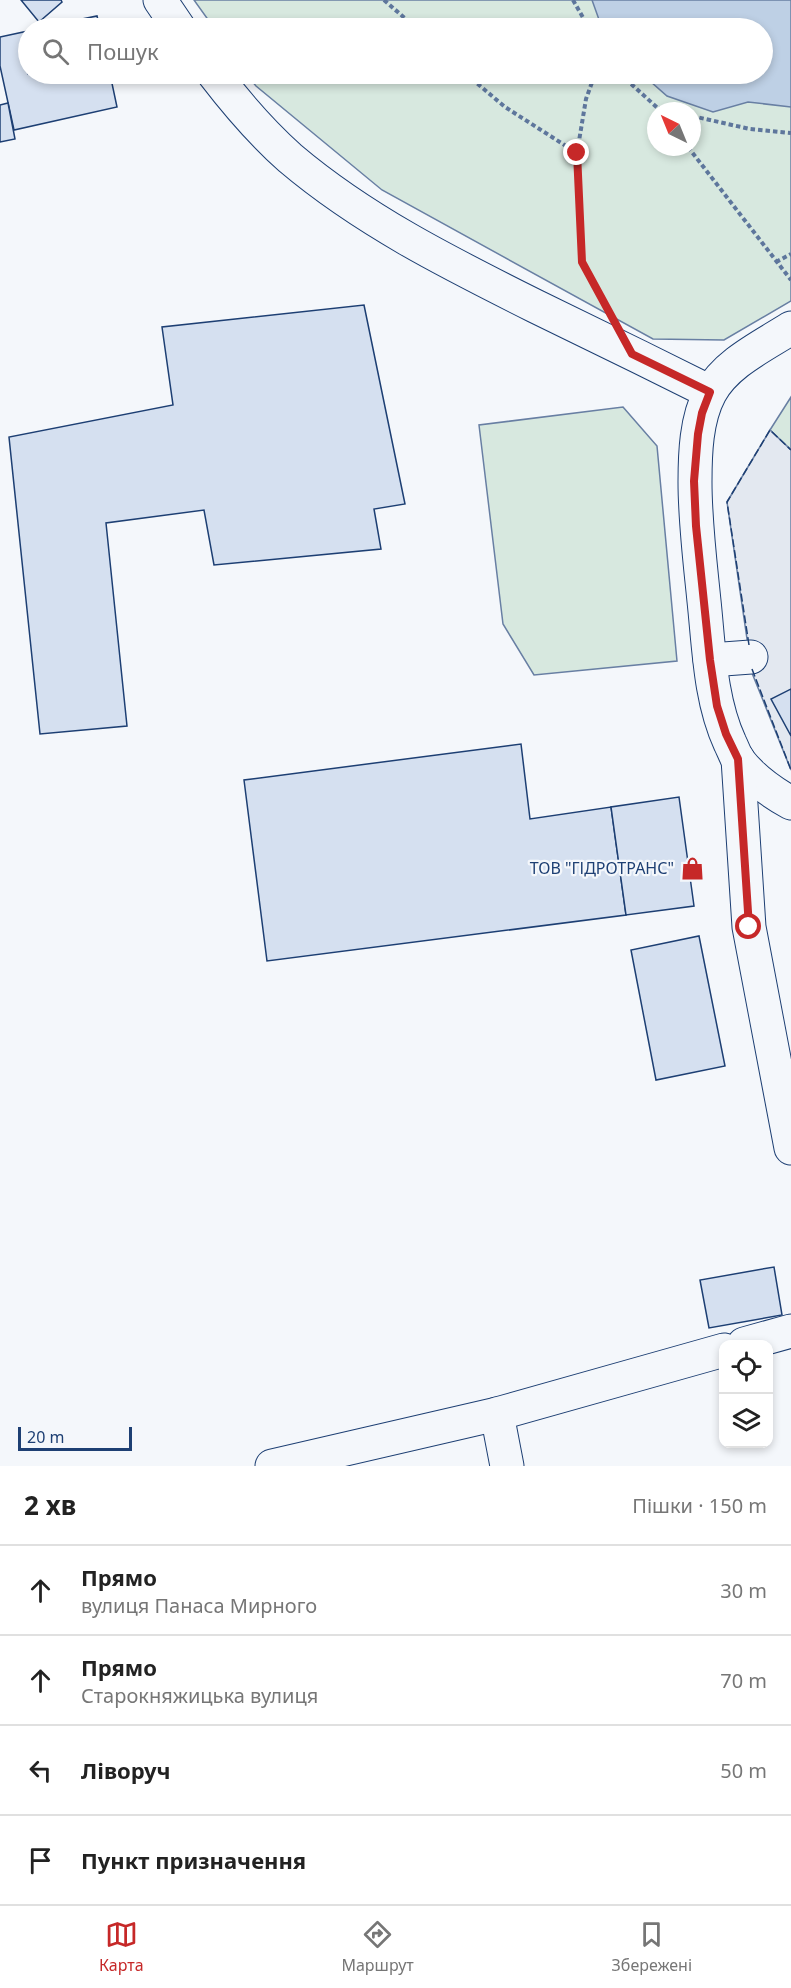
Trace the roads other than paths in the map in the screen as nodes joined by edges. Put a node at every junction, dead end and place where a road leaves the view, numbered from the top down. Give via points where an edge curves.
1 (160, 0) edge
2 (172, 18) edge
3 (222, 84) edge
4 (791, 328) edge
5 (710, 392) junction
6 (751, 657) dead end
7 (710, 660) junction
8 (738, 759) junction
9 (791, 802) edge
10 (791, 1148) edge
11 (791, 1331) edge
12 (758, 1340) edge
13 (719, 1351) edge
14 (498, 1414) junction
15 (272, 1466) edge
16 (507, 1466) edge

1 - 2 street
3 - 5 street via 289,157 366,215 451,263
4 - 5 street via 744,358
5 - 7 street via 698,434 694,481
6 - 7 street
7 - 8 street via 717,706
8 - 9 street via 771,792
8 - 10 street via 749,927
11 - 12 street
13 - 14 street
14 - 15 street
14 - 16 street

